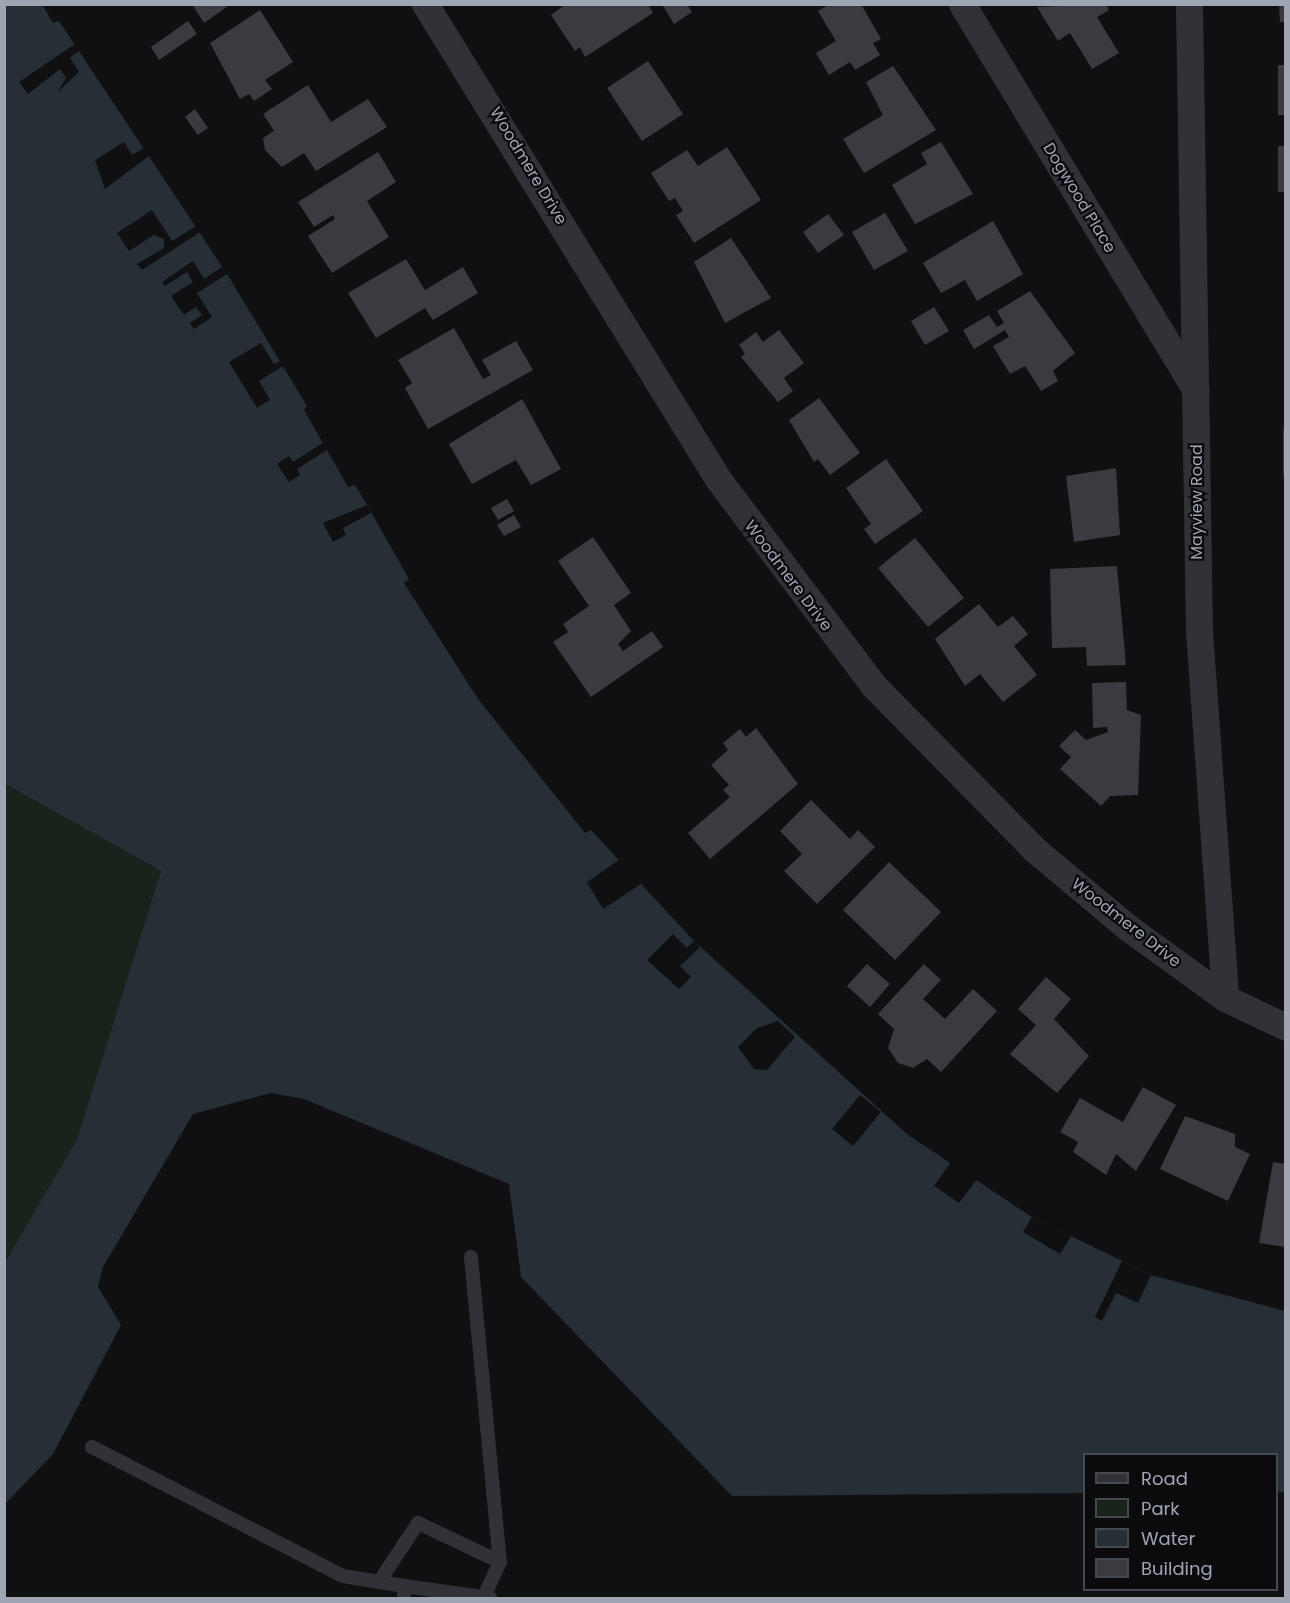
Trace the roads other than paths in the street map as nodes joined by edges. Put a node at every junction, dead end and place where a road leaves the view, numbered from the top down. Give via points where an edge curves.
1 (424, 4) edge
2 (962, 4) edge
3 (1189, 4) edge
4 (1197, 391) junction
5 (1225, 998) junction
6 (1286, 1028) edge
7 (471, 1257) dead end
8 (92, 1447) dead end
9 (500, 1562) junction
10 (379, 1582) junction
11 (404, 1592) edge
12 (486, 1597) edge

1 - 5 street, Woodmere Drive via 686,431 817,617 945,763 1035,849
2 - 4 street, Dogwood Place
3 - 4 street, Mayview Road
4 - 5 street, Mayview Road via 1199,632
5 - 6 street, Woodmere Drive
7 - 9 lane
8 - 10 lane via 343,1576
9 - 10 lane via 418,1523
9 - 12 lane
10 - 11 lane
11 - 12 lane

